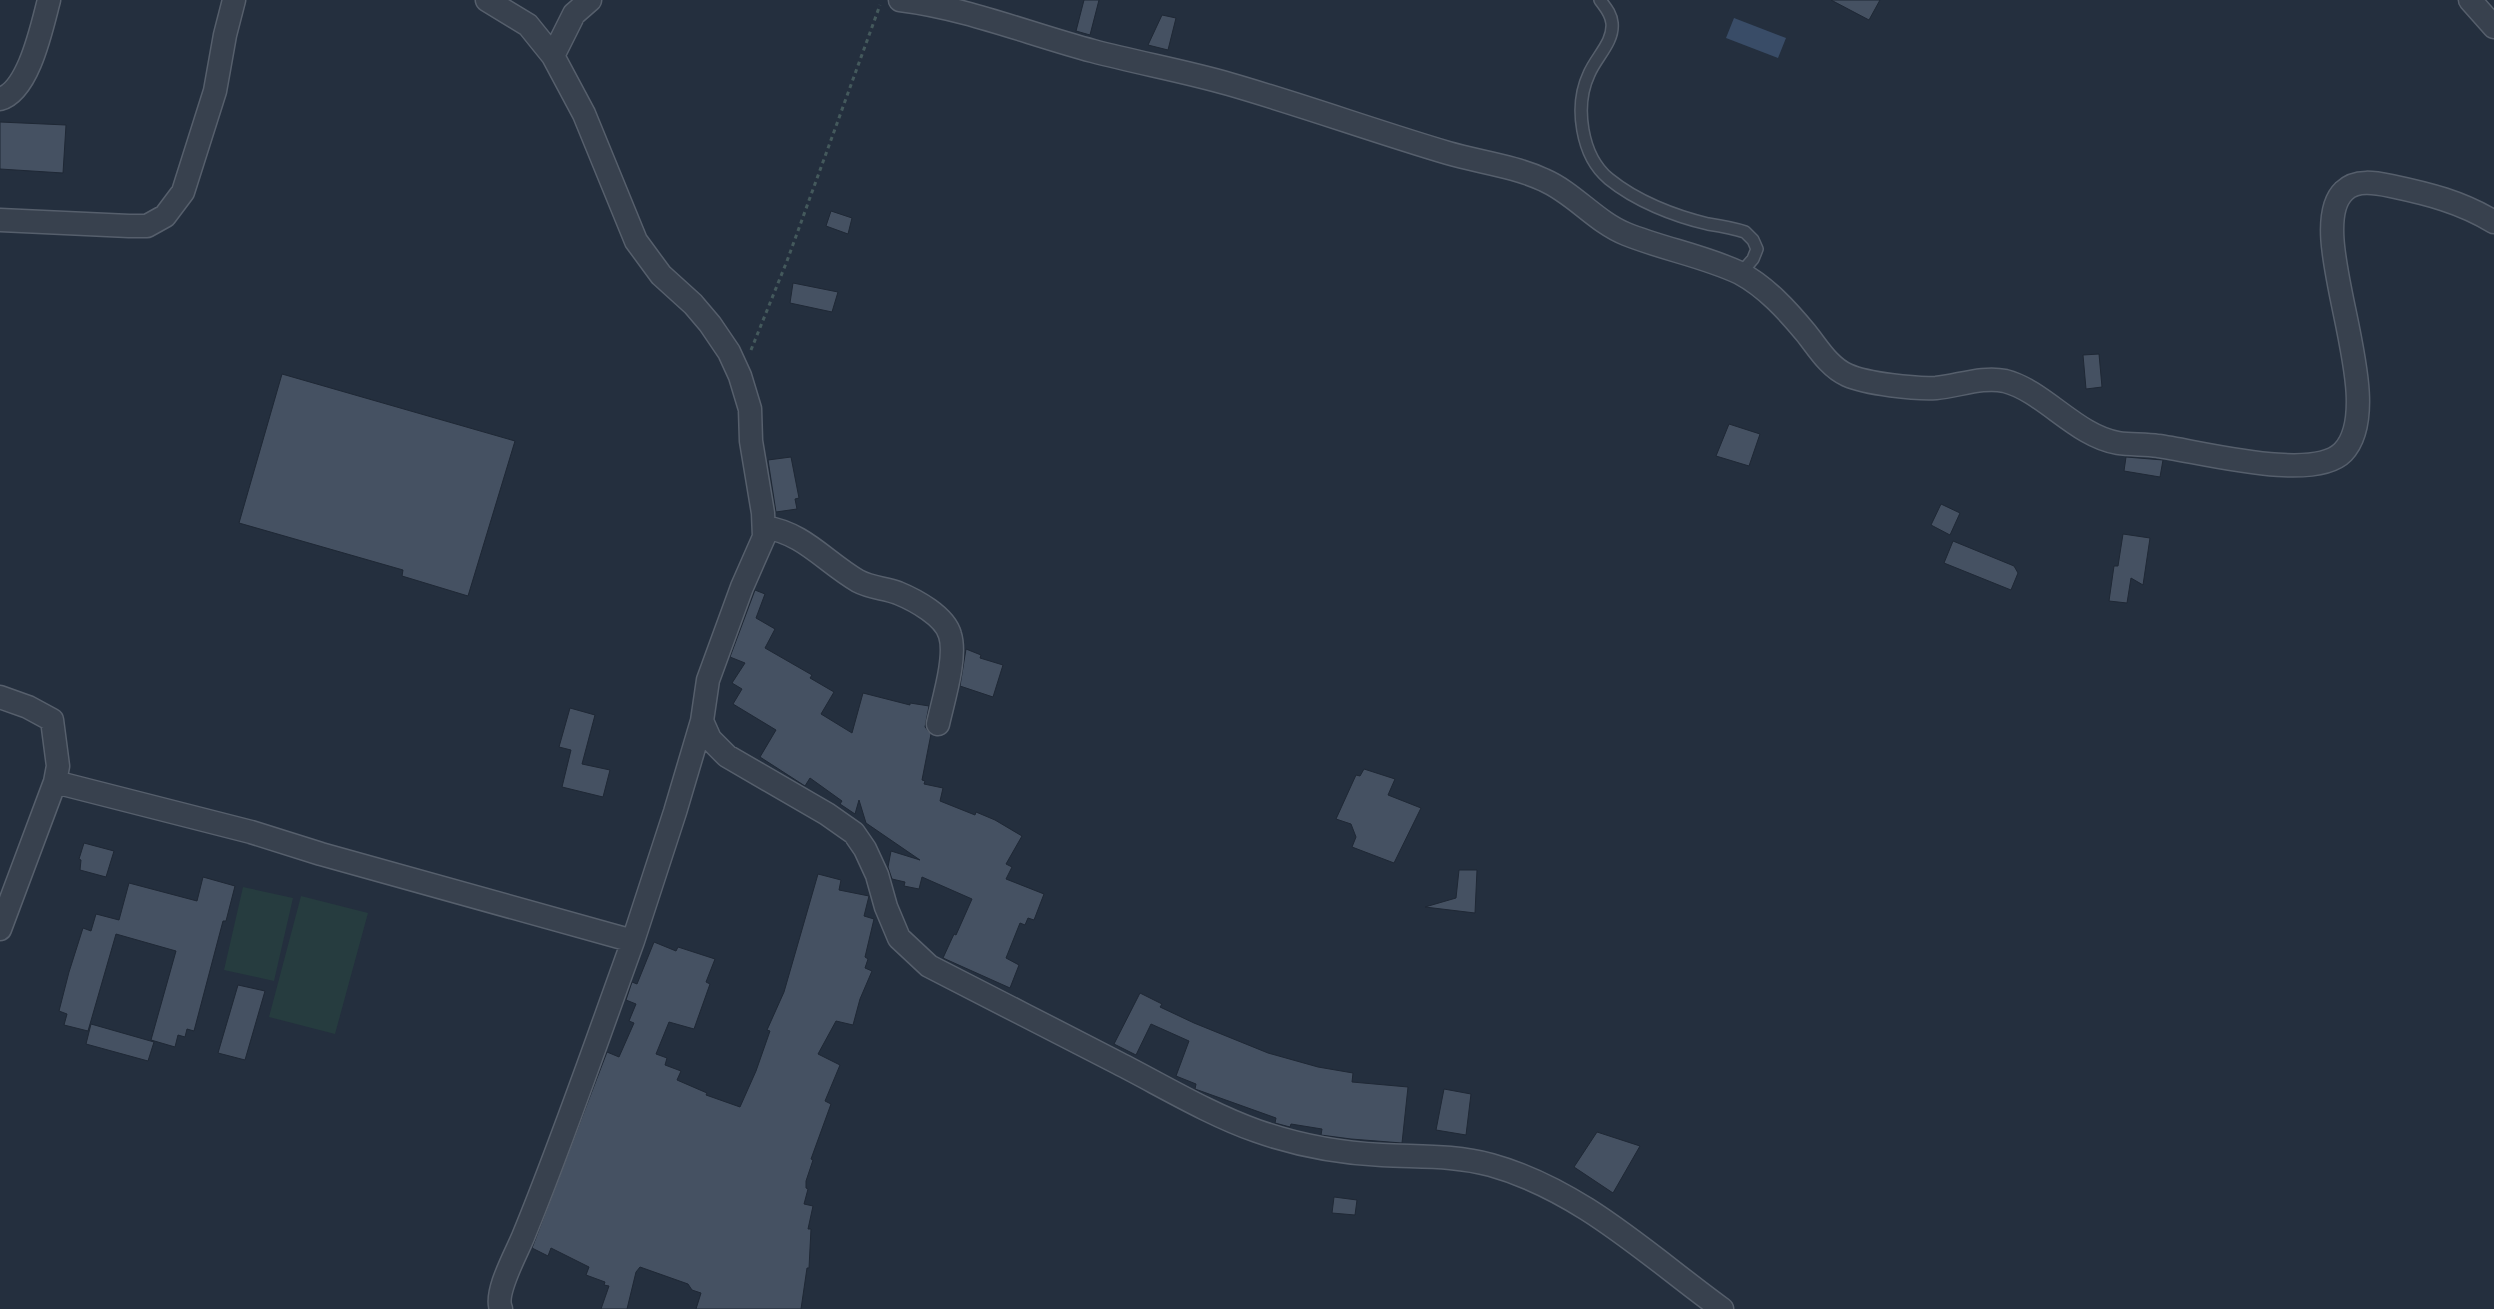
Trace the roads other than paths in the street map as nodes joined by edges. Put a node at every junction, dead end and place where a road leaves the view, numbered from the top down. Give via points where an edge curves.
1 (49, 0) edge
2 (234, 0) edge
3 (486, 0) edge
4 (590, 0) edge
5 (900, 0) edge
6 (1600, 0) edge
7 (2470, 0) edge
8 (2494, 27) edge
9 (553, 56) junction
10 (0, 99) edge
11 (0, 220) edge
12 (2494, 222) edge
13 (1740, 274) junction
14 (764, 527) junction
15 (0, 697) edge
16 (702, 721) junction
17 (938, 724) dead end
18 (55, 782) junction
19 (0, 928) edge
20 (632, 942) junction
21 (501, 1309) edge
22 (1722, 1309) edge

1 - 10 street via 27,70 8,97
2 - 11 street via 215,91 183,192 165,216 147,226
3 - 9 street via 528,25
4 - 9 street via 574,14
5 - 13 street via 937,6 1094,51 1225,83 1450,154 1527,173 1566,192 1620,232
6 - 13 lane via 1612,23 1610,38 1589,72 1582,98 1584,134 1592,160 1608,178 1640,198 1677,214 1745,232 1757,249 1753,260
7 - 8 street
9 - 14 street via 584,114 636,241 660,275 710,324 740,376 750,409 751,441
12 - 13 street via 2449,199 2384,184 2356,184 2343,191 2335,204 2333,244 2353,355 2356,415 2351,438 2341,455 2298,466 2264,464 2100,438 2020,387 2002,380 1932,388 1906,387 1846,374 1823,356 1792,315 1771,295
14 - 16 street via 761,543 708,680
14 - 17 street via 796,535 858,581 898,594 945,623 952,649
15 - 18 street via 52,720 58,766
16 - 20 street
16 - 22 street via 710,739 727,756 854,833 877,874 886,908 899,938 929,966 1255,1130 1331,1151 1439,1156 1491,1165 1529,1178 1575,1201
18 - 19 street
18 - 20 street via 252,832
20 - 21 street via 542,1189 508,1270

